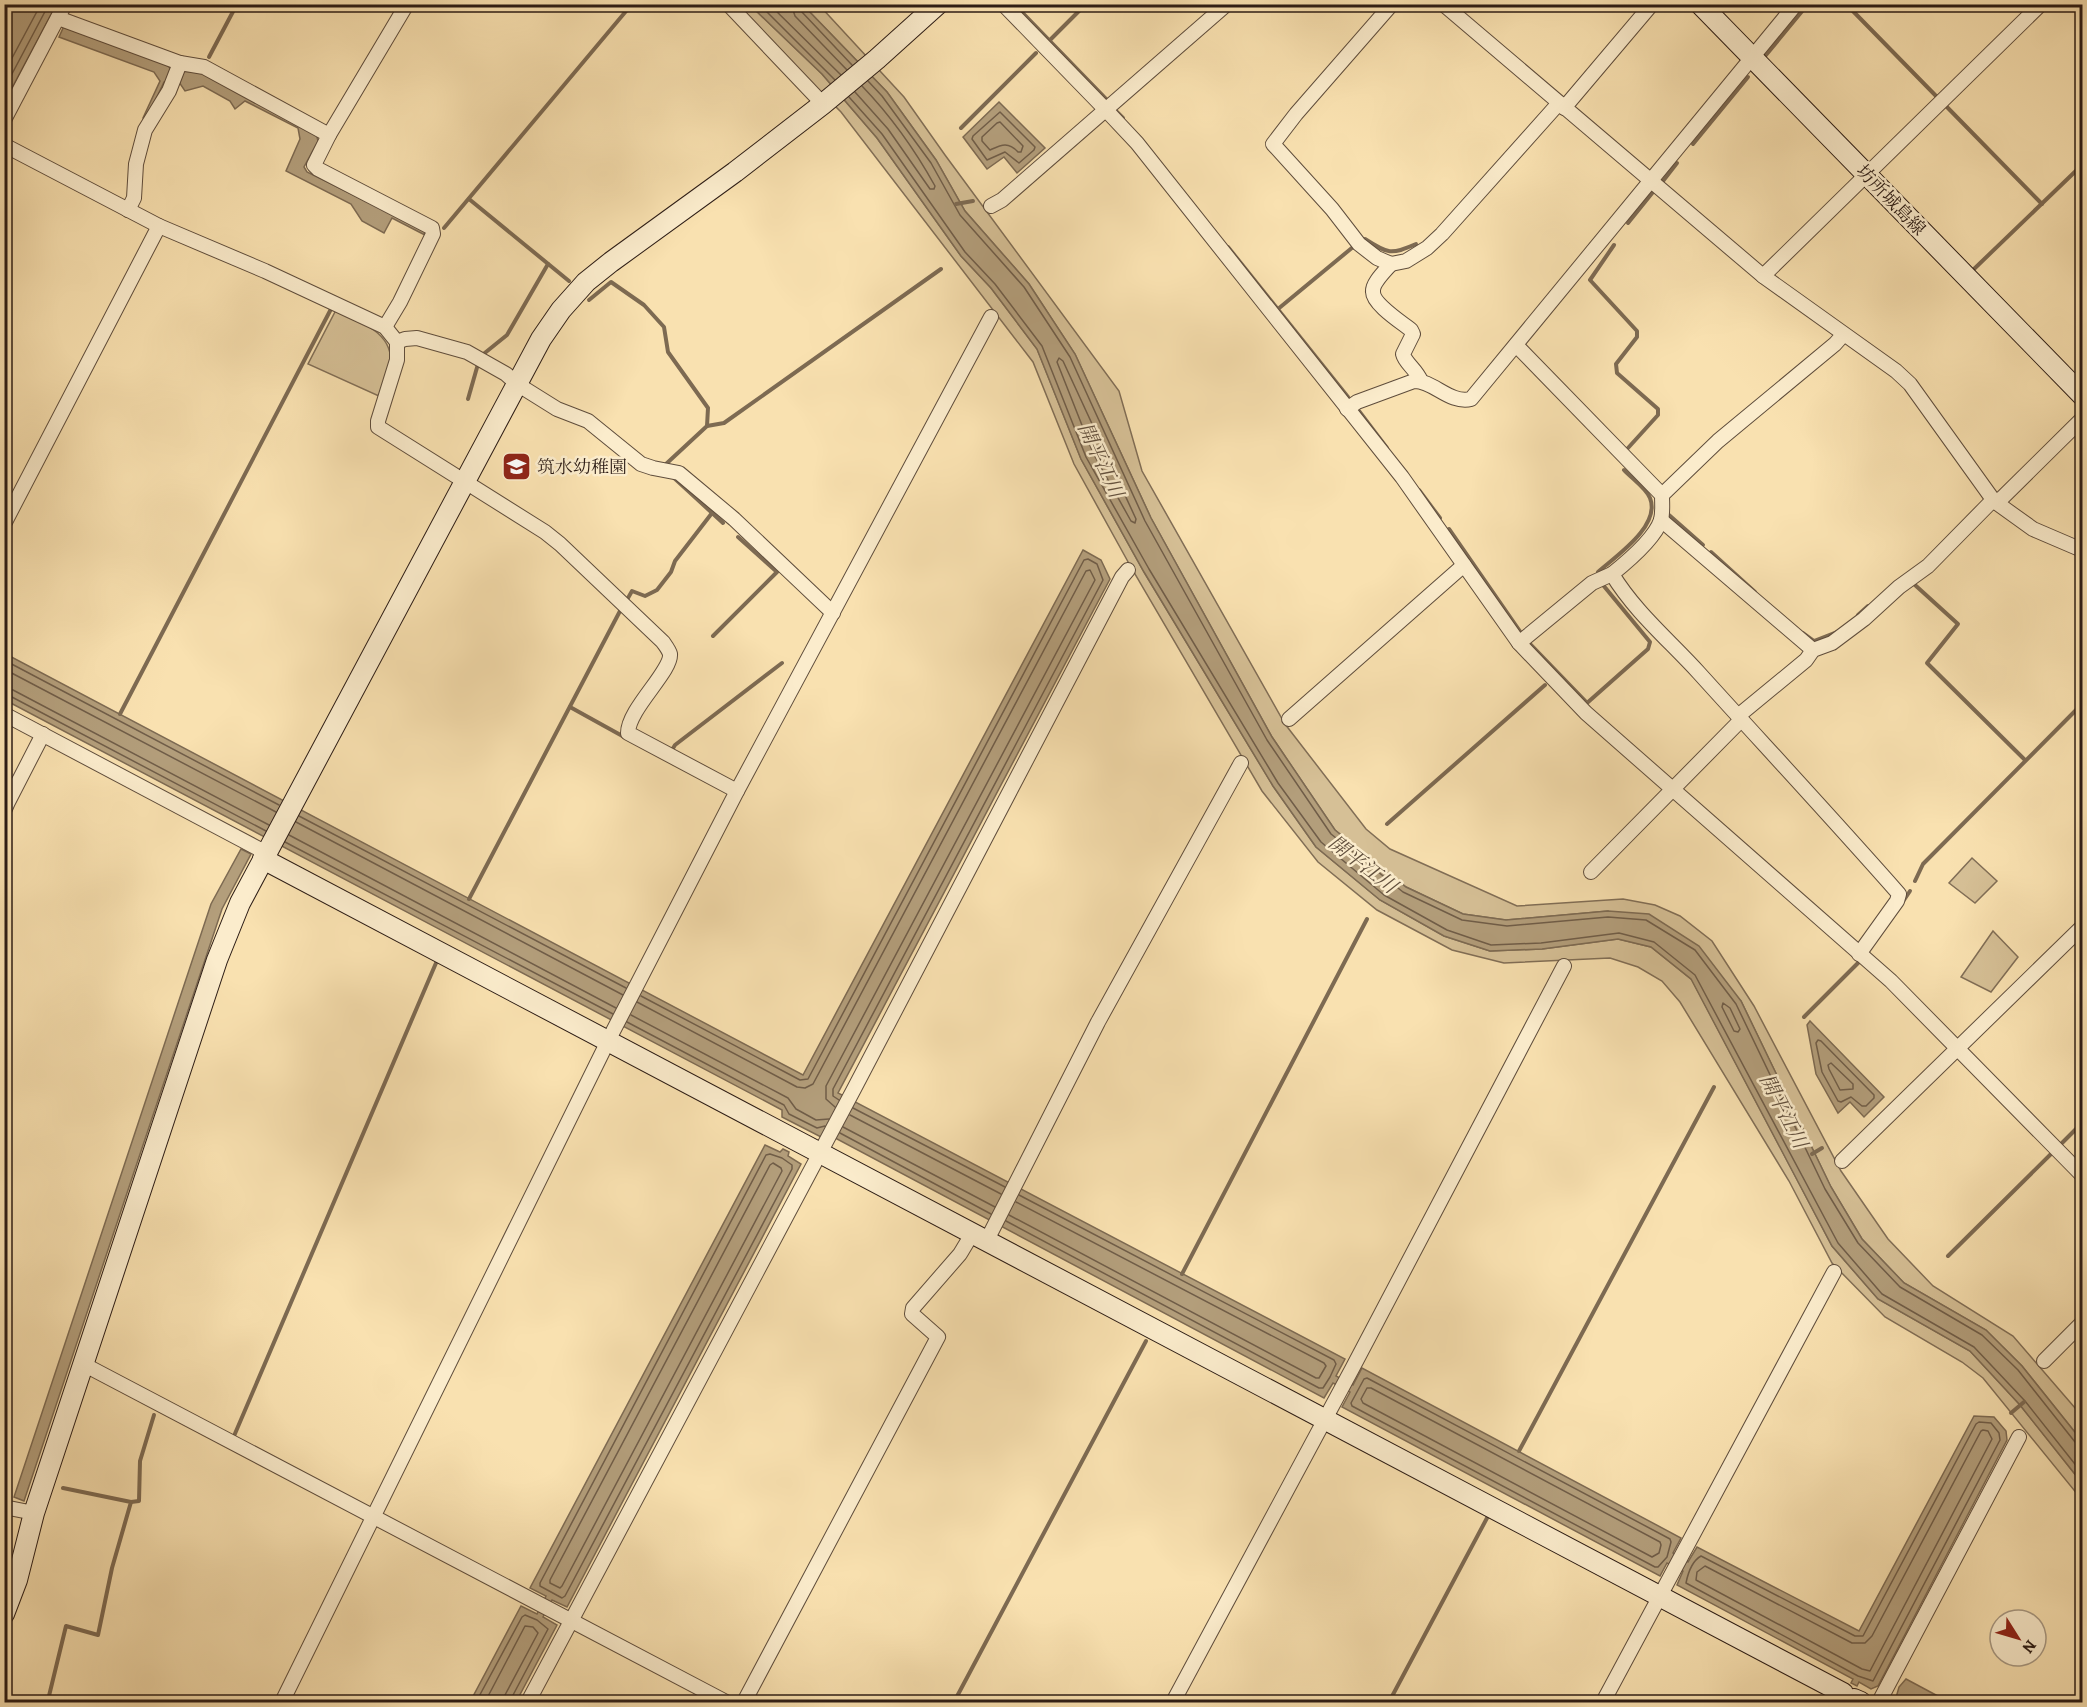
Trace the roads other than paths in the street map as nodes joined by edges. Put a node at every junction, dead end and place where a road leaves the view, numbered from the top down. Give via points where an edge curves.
1 (66, 4) edge
2 (407, 4) edge
3 (728, 4) edge
4 (938, 4) edge
5 (1003, 4) edge
6 (1227, 4) edge
7 (1392, 4) edge
8 (1443, 4) edge
9 (1652, 4) edge
10 (1700, 4) edge
11 (1796, 4) edge
12 (2041, 4) edge
13 (58, 18) junction
14 (1752, 58) junction
15 (179, 65) junction
16 (825, 102) junction
17 (1562, 105) junction
18 (1107, 110) junction
19 (4, 120) edge
20 (329, 135) junction
21 (4, 145) edge
22 (1867, 175) junction
23 (1652, 181) junction
24 (992, 206) dead end
25 (128, 210) junction
26 (159, 226) junction
27 (1391, 264) junction
28 (1763, 276) junction
29 (991, 317) dead end
30 (385, 327) junction
31 (1843, 335) junction
32 (397, 342) junction
33 (1516, 345) junction
34 (1421, 381) junction
35 (517, 384) junction
36 (2082, 395) edge
37 (1347, 409) junction
38 (2082, 419) edge
39 (465, 482) junction
40 (1662, 495) junction
41 (1995, 501) junction
42 (1661, 520) junction
43 (4, 524) edge
44 (2082, 550) edge
45 (1464, 565) junction
46 (1128, 570) dead end
47 (1612, 574) junction
48 (833, 613) junction
49 (1519, 643) junction
50 (1813, 650) junction
51 (4, 714) edge
52 (1739, 718) junction
53 (1289, 719) dead end
54 (43, 734) junction
55 (1240, 762) dead end
56 (1674, 790) junction
57 (737, 791) junction
58 (4, 811) edge
59 (267, 851) junction
60 (1591, 872) dead end
61 (2082, 927) edge
62 (1859, 954) junction
63 (1564, 966) dead end
64 (611, 1034) junction
65 (1959, 1049) junction
66 (824, 1145) junction
67 (1842, 1161) dead end
68 (2082, 1175) edge
69 (984, 1234) junction
70 (1834, 1272) dead end
71 (2082, 1323) edge
72 (2044, 1360) dead end
73 (83, 1364) junction
74 (1324, 1420) junction
75 (2019, 1437) dead end
76 (4, 1507) edge
77 (34, 1513) junction
78 (374, 1517) junction
79 (1659, 1596) junction
80 (4, 1614) edge
81 (571, 1622) junction
82 (1852, 1698) edge
83 (282, 1702) edge
84 (528, 1702) edge
85 (726, 1702) edge
86 (744, 1702) edge
87 (1173, 1702) edge
88 (1603, 1702) edge
89 (1879, 1702) edge

1 - 13 street
2 - 20 street
3 - 16 street
4 - 16 street
5 - 18 street
6 - 18 street
7 - 27 street via 1274,144 1359,244
8 - 17 street
9 - 17 street
10 - 14 street, 坊所城島線
11 - 14 street
12 - 22 street
13 - 15 street
13 - 19 street
14 - 22 street, 坊所城島線
14 - 23 street
15 - 20 street via 204,67
15 - 25 street via 145,130 136,164 134,198
16 - 35 street via 586,282 541,339
17 - 23 street
17 - 27 street via 1426,249 1406,261
18 - 24 street
18 - 37 street
20 - 30 street via 315,167 433,230
21 - 25 street
22 - 28 street
22 - 36 street, 坊所城島線
23 - 28 street
23 - 33 street
25 - 26 street
26 - 30 street
26 - 43 street
27 - 34 street via 1373,292 1376,302 1413,334 1402,354
28 - 31 street
29 - 48 street
30 - 32 street
31 - 40 street via 1718,441
31 - 41 street via 1881,359 1910,384
32 - 35 street via 421,339 468,352
32 - 39 street via 397,360 378,428
33 - 34 street via 1471,399 1443,393
33 - 40 street
34 - 37 street via 1357,402
35 - 39 street
35 - 48 street via 557,409 588,421 641,464 683,476
37 - 45 street via 1402,477
38 - 41 street
39 - 57 street via 560,544 663,642 669,653 668,662 639,705 628,734
39 - 59 street
40 - 42 street
41 - 44 street via 2033,529
41 - 50 street via 1928,566 1864,619 1832,643
42 - 47 street via 1637,551
42 - 50 street
45 - 49 street
45 - 53 street
46 - 66 street
47 - 49 street via 1592,583
47 - 52 street via 1649,621
48 - 57 street
49 - 56 street via 1586,713
50 - 52 street
51 - 54 street
52 - 56 street
52 - 62 street via 1899,894
54 - 58 street
54 - 59 street
55 - 69 street via 1098,1022 1020,1178
56 - 60 street
56 - 62 street
57 - 64 street
59 - 64 street
59 - 73 street via 217,960
61 - 65 street
62 - 65 street
63 - 74 street
64 - 66 street
64 - 78 street
65 - 67 street
65 - 68 street
66 - 69 street
66 - 81 street
69 - 74 street
69 - 86 street via 960,1254 913,1308 912,1314 938,1337
70 - 79 street
71 - 72 street
73 - 77 street
73 - 78 street
74 - 79 street
74 - 87 street
75 - 89 street
76 - 77 street
77 - 80 street
78 - 81 street
78 - 83 street
79 - 82 street
79 - 88 street
81 - 84 street
81 - 85 street

